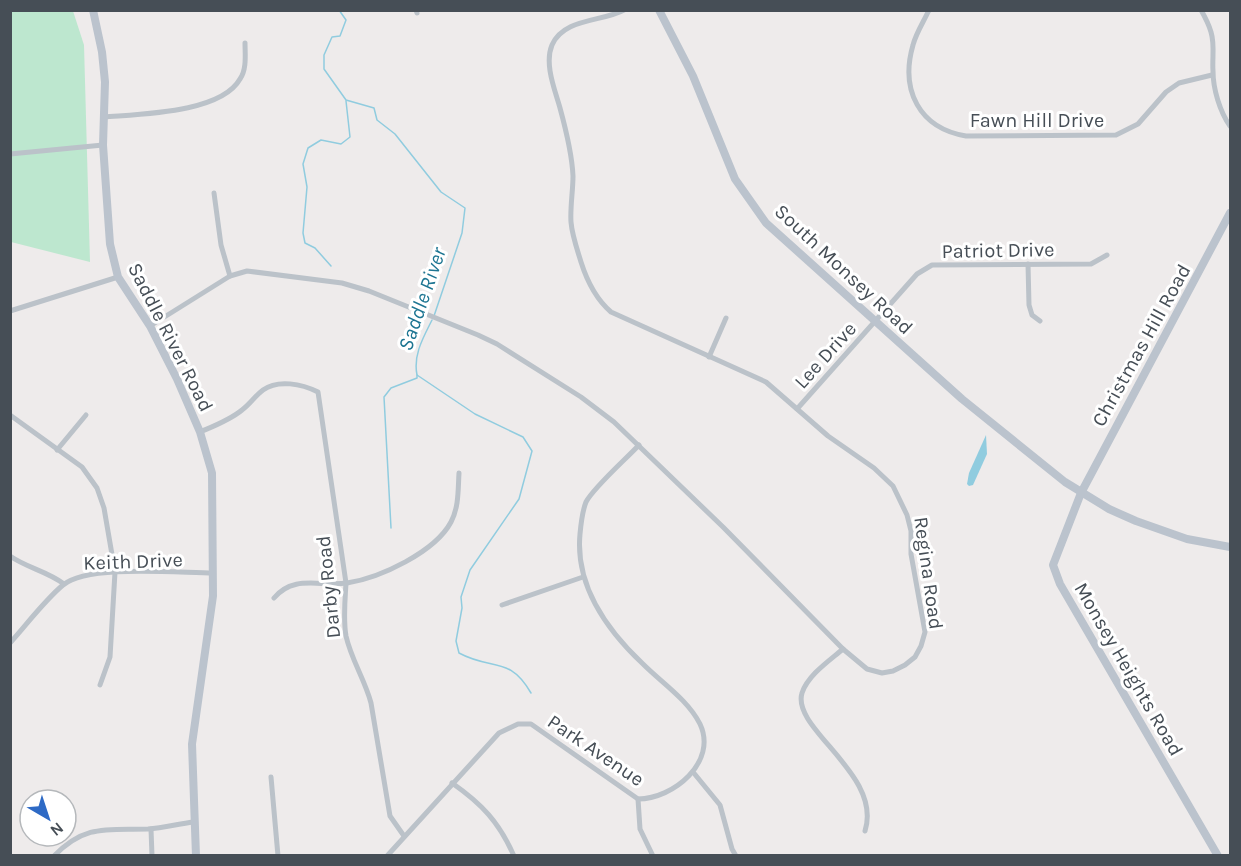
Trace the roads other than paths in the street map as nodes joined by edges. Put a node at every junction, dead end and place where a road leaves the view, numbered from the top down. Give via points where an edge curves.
1 (93, 10) edge
2 (624, 10) edge
3 (659, 10) edge
4 (929, 10) edge
5 (1201, 10) edge
6 (245, 43) dead end
7 (1212, 75) junction
8 (104, 117) junction
9 (1230, 126) edge
10 (103, 145) junction
11 (10, 154) edge
12 (214, 193) dead end
13 (1230, 213) edge
14 (1227, 227) edge
15 (1107, 255) dead end
16 (1028, 264) junction
17 (230, 276) junction
18 (118, 277) junction
19 (10, 311) edge
20 (726, 318) dead end
21 (875, 321) junction
22 (1040, 321) dead end
23 (150, 326) junction
24 (709, 357) junction
25 (797, 409) junction
26 (10, 415) edge
27 (86, 415) dead end
28 (200, 432) junction
29 (639, 445) junction
30 (57, 450) junction
31 (459, 472) dead end
32 (1081, 493) junction
33 (1230, 547) edge
34 (10, 556) edge
35 (115, 572) junction
36 (213, 573) junction
37 (583, 577) junction
38 (346, 583) junction
39 (64, 584) junction
40 (274, 598) dead end
41 (502, 605) dead end
42 (10, 643) edge
43 (843, 649) junction
44 (100, 685) dead end
45 (693, 772) junction
46 (271, 777) dead end
47 (453, 783) junction
48 (638, 799) junction
49 (194, 822) junction
50 (151, 829) junction
51 (866, 831) dead end
52 (404, 836) junction
53 (54, 855) edge
54 (152, 855) edge
55 (196, 855) edge
56 (278, 855) edge
57 (387, 855) edge
58 (514, 855) edge
59 (653, 855) edge
60 (736, 855) edge
61 (1218, 855) edge

1 - 8 street, Saddle River Road via 102,52
2 - 24 street, Regina Road via 571,27 553,43 550,53 553,82 571,151 574,237 589,282 603,305 634,324
3 - 21 street, South Monsey Road via 693,76 735,179 766,224
4 - 7 street, Fawn Hill Drive via 913,43 910,89 918,108 931,123 949,133 1116,135 1138,124 1179,83
5 - 7 street via 1212,33
6 - 8 street via 242,78 222,97 146,114
7 - 9 street
8 - 10 street, Saddle River Road
10 - 11 street
10 - 18 street, Saddle River Road via 110,244
12 - 17 street
13 - 14 street, Christmas Hill Road
14 - 32 street, Christmas Hill Road
15 - 16 street, Patriot Drive via 1091,264
16 - 21 street, Patriot Drive via 932,266 917,274
16 - 22 street via 1029,304 1032,315
17 - 23 street, Regina Road
17 - 29 street, Regina Road via 247,271 342,283 478,335 581,397
18 - 19 street
18 - 23 street, Saddle River Road
20 - 24 street
21 - 25 street, Lee Drive
21 - 32 street, South Monsey Road via 986,420
23 - 28 street, Saddle River Road
24 - 25 street, Regina Road via 765,382
25 - 43 street, Regina Road via 893,486 911,531 911,554 925,632 915,657 882,673 867,669
26 - 30 street
27 - 30 street
28 - 36 street, Saddle River Road via 212,473
28 - 38 street, Darby Road via 242,410 265,388 291,384 318,392
29 - 37 street via 587,501 578,549
29 - 43 street, Regina Road
30 - 35 street via 82,467 97,488
31 - 38 street via 456,509 437,541 386,571
32 - 33 street, South Monsey Road via 1162,532
32 - 61 street, Monsey Heights Road via 1055,556 1055,574
34 - 39 street
35 - 36 street, Keith Drive
35 - 39 street, Keith Drive via 77,577
35 - 44 street via 110,657
36 - 49 street, Saddle River Road via 192,744
37 - 41 street
37 - 45 street via 599,613 621,644 674,692 700,724 704,749
38 - 40 street via 292,584
38 - 52 street, Darby Road via 346,636 371,703 390,816
39 - 42 street, Keith Drive
43 - 51 street via 810,680 801,705 805,717 848,768 862,794 868,810
45 - 48 street, Park Avenue via 659,796
45 - 60 street via 720,805
46 - 56 street
47 - 48 street, Park Avenue via 499,733 518,724 531,724
47 - 52 street, Park Avenue
47 - 58 street via 478,802 498,826
48 - 59 street via 640,829
49 - 50 street
49 - 55 street, Saddle River Road
50 - 53 street via 98,830 80,835
50 - 54 street
52 - 57 street, Park Avenue

